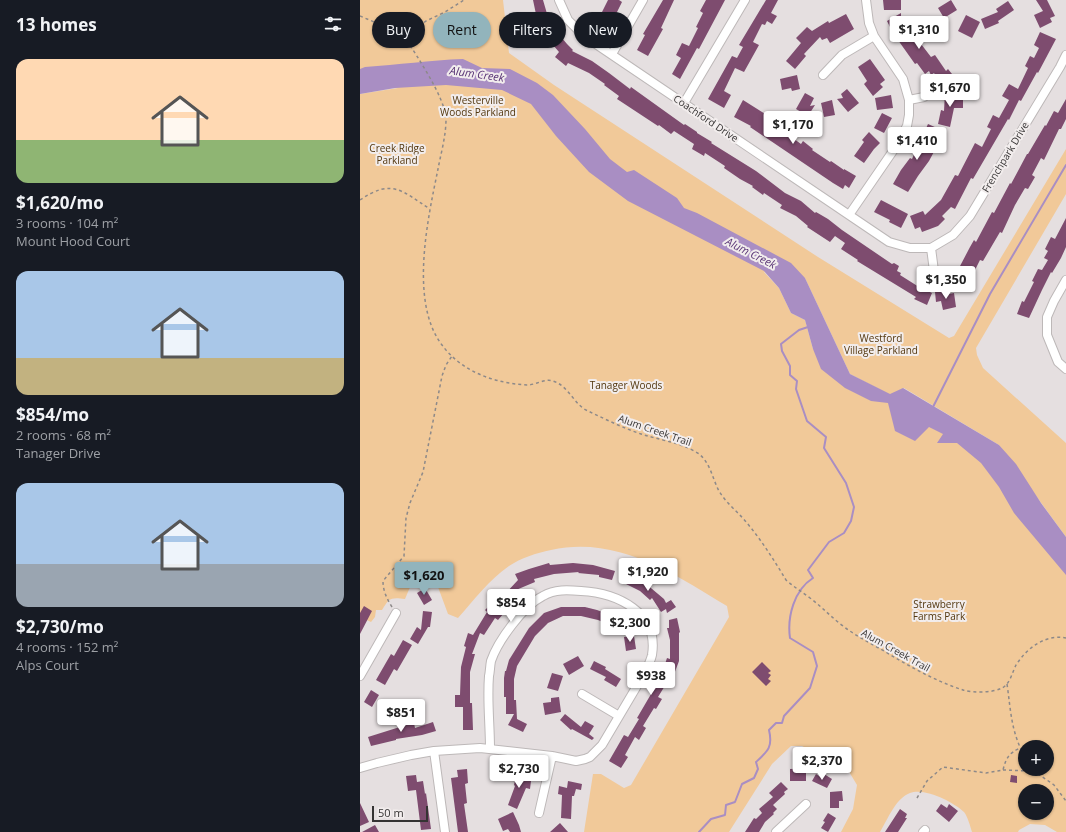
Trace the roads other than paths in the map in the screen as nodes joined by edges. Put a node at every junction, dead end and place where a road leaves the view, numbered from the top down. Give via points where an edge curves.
1 (559, 0) edge
2 (643, 0) edge
3 (745, 0) edge
4 (866, 0) edge
5 (874, 36) junction
6 (612, 54) junction
7 (1066, 55) edge
8 (823, 75) dead end
9 (924, 97) dead end
10 (909, 100) junction
11 (684, 103) junction
12 (849, 215) junction
13 (931, 248) junction
14 (934, 271) dead end
15 (1066, 280) edge
16 (1066, 369) edge
17 (396, 613) road end
18 (360, 676) edge
19 (582, 694) dead end
20 (619, 716) junction
21 (490, 749) junction
22 (434, 751) junction
23 (552, 756) junction
24 (360, 768) edge
25 (806, 804) dead end
26 (539, 813) dead end
27 (445, 832) edge
28 (776, 832) edge

1 - 6 street, Coachford Drive via 568,20 576,29
2 - 6 street
3 - 11 street
4 - 5 street via 869,23
5 - 8 street via 842,55
5 - 10 street via 903,79
6 - 11 street, Coachford Drive
7 - 13 street, Frenchpark Drive via 970,216 953,235
9 - 10 street
10 - 12 street via 907,126
11 - 12 street, Coachford Drive
12 - 13 street, Coachford Drive via 889,242 910,248
13 - 14 street
15 - 16 street via 1047,317 1047,335 1058,362
17 - 18 street
19 - 20 street
20 - 21 street via 652,656 652,635 646,622 630,605 592,592 562,590 543,595 527,606 506,632 491,662 488,695
20 - 23 street via 602,745 590,757 576,761
21 - 22 street
21 - 23 street
22 - 24 street
22 - 27 street
23 - 26 street
25 - 28 street

